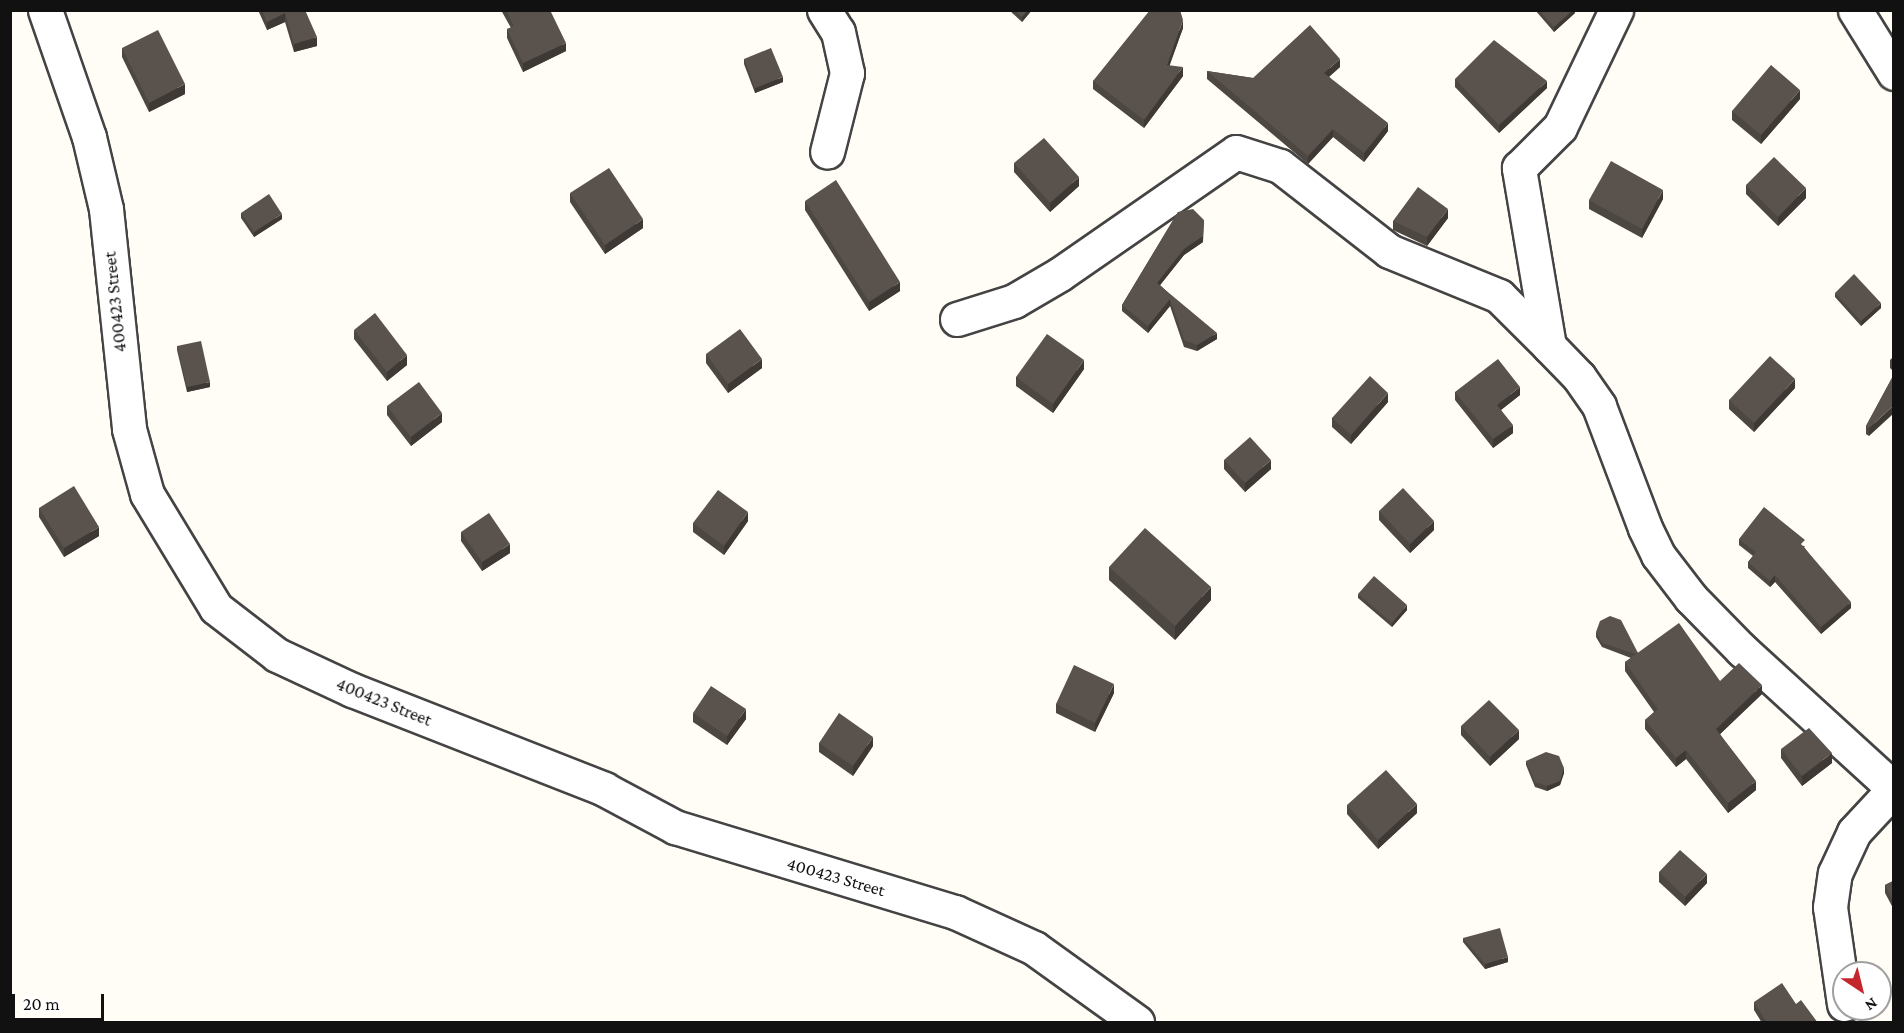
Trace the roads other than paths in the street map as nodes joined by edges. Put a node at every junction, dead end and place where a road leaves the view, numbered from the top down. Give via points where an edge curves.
1 (45, 10) edge
2 (824, 10) edge
3 (1616, 10) edge
4 (1855, 10) edge
5 (1893, 73) edge
6 (827, 152) dead end
7 (957, 319) dead end
8 (1549, 346) junction
9 (1893, 789) edge
10 (1838, 961) edge
11 (1137, 1023) edge

1 - 11 street, 400423 Street via 89,136 106,209 129,429 147,494 216,608 277,655 352,690 604,789 675,827 955,912 1034,948
2 - 6 street via 838,32 847,73
3 - 8 street via 1560,127 1518,168
4 - 5 street
7 - 8 street via 1014,301 1060,274 1236,152 1280,165 1389,251 1499,296
8 - 9 street via 1579,377 1599,406 1645,528 1658,555 1691,598
9 - 10 street via 1854,832 1835,873 1830,907

